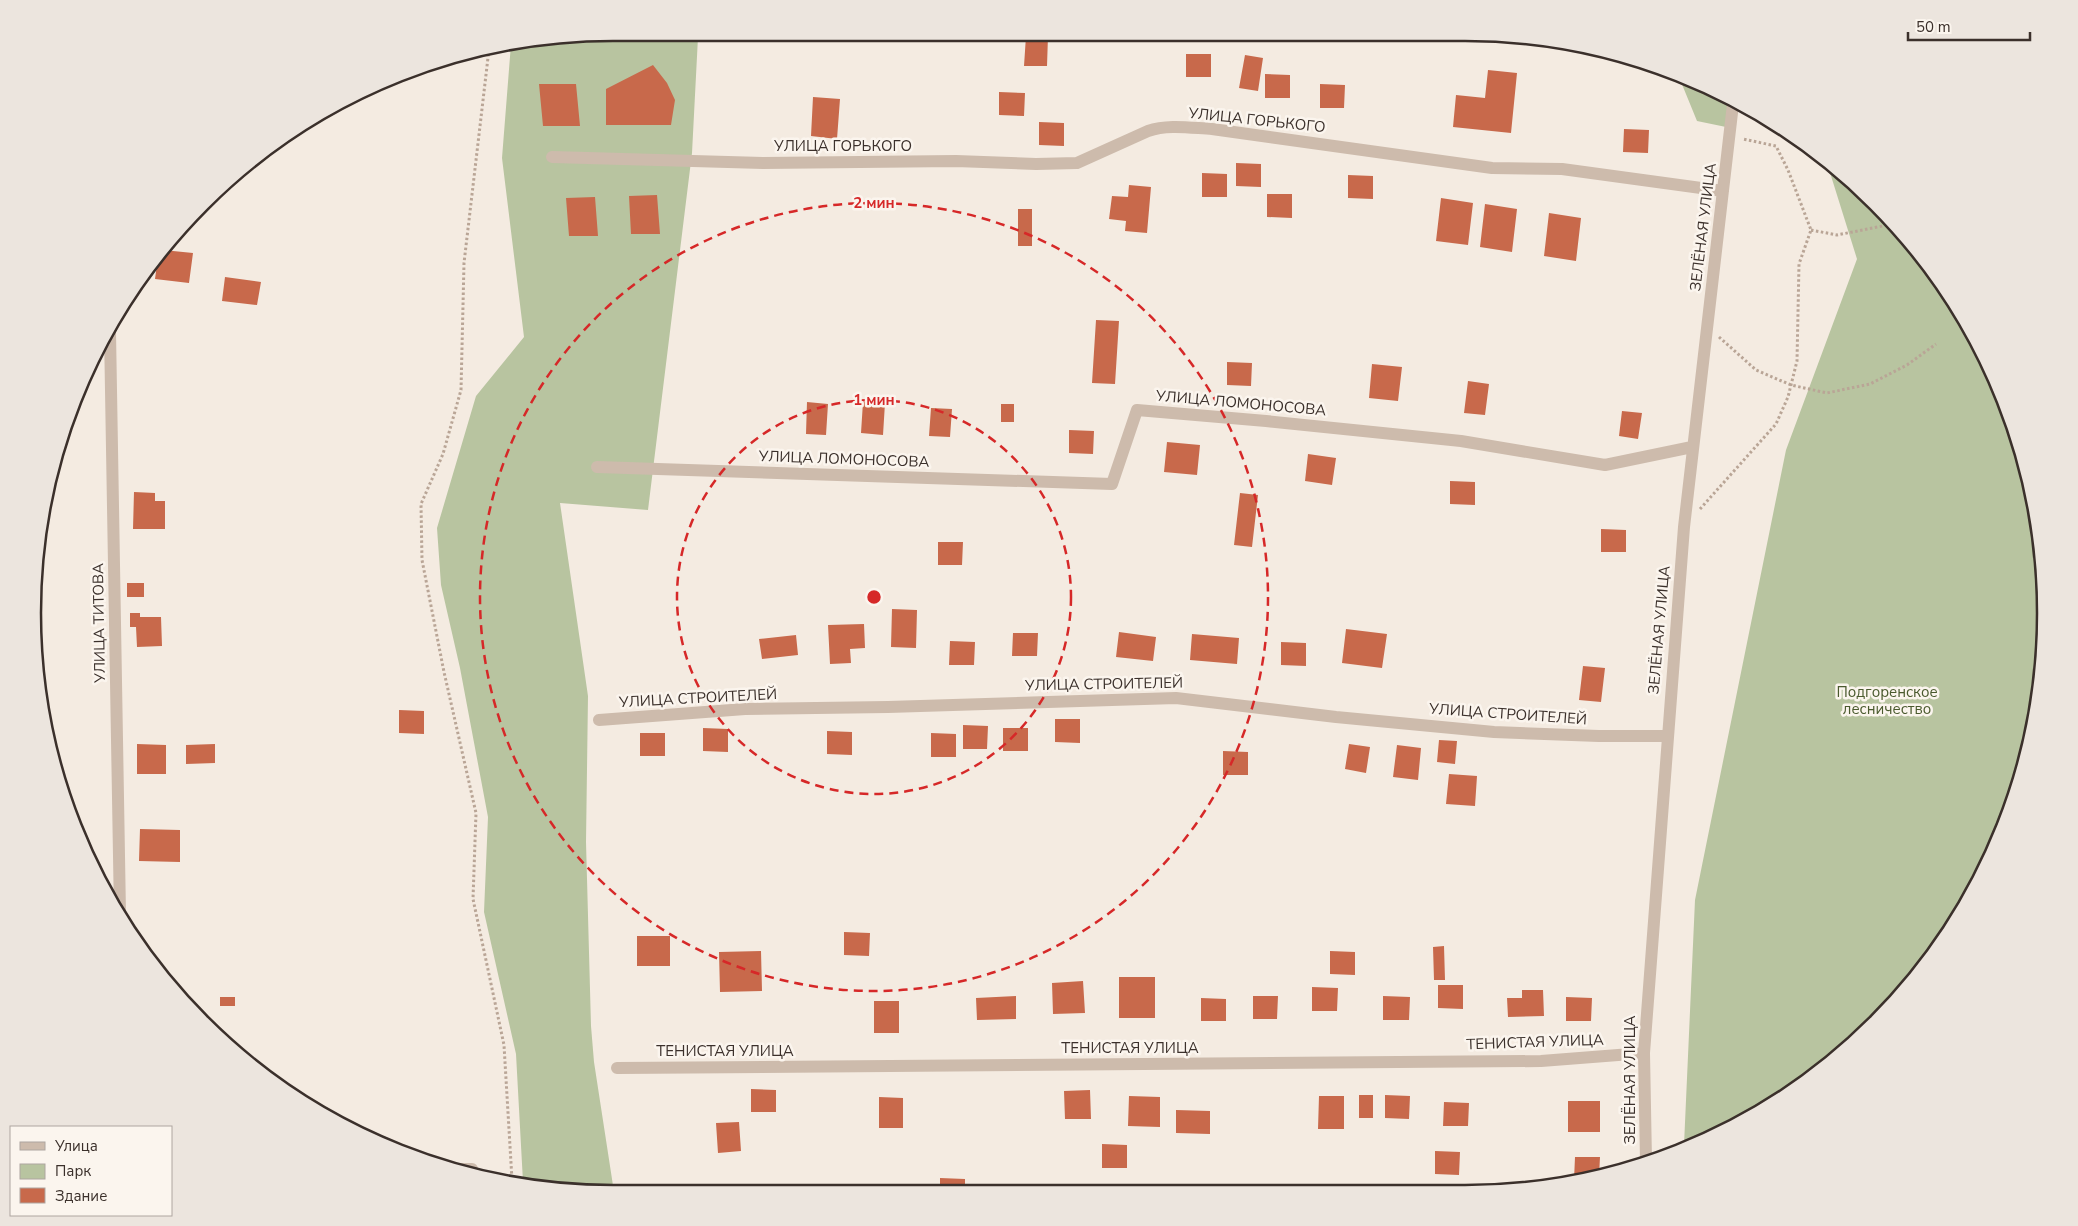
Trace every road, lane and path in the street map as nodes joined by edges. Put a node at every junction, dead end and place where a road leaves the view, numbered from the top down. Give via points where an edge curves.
1 (488, 55) edge
2 (1733, 108) edge
3 (1730, 136) junction
4 (552, 157) dead end
5 (1723, 191) junction
6 (1885, 226) edge
7 (1811, 230) junction
8 (1707, 327) junction
9 (110, 341) edge
10 (1936, 344) dead end
11 (1791, 385) junction
12 (1692, 447) junction
13 (597, 467) dead end
14 (1684, 527) junction
15 (599, 720) dead end
16 (1667, 736) junction
17 (120, 902) edge
18 (1644, 1053) junction
19 (617, 1068) dead end
20 (1646, 1155) edge
21 (512, 1176) edge

1 - 21 path via 464,263 460,390 443,454 421,504 421,514 422,560 476,813 473,899 504,1045
2 - 3 street, ЗЕЛЁНАЯ УЛИЦА
3 - 5 street, ЗЕЛЁНАЯ УЛИЦА
3 - 7 path via 1776,146
4 - 5 street, УЛИЦА ГОРЬКОГО via 763,163 1076,163 1159,128 1212,129 1492,168 1562,169
5 - 8 street, ЗЕЛЁНАЯ УЛИЦА
6 - 7 path via 1837,235
7 - 11 path via 1799,264 1797,361
8 - 11 path via 1756,370
8 - 12 street, ЗЕЛЁНАЯ УЛИЦА
9 - 17 street, УЛИЦА ТИТОВА
10 - 11 path via 1907,366 1870,384 1827,393
11 - 14 path via 1776,424
12 - 13 street, УЛИЦА ЛОМОНОСОВА via 1605,465 1461,441 1137,410 1112,484
12 - 14 street, ЗЕЛЁНАЯ УЛИЦА
14 - 16 street, ЗЕЛЁНАЯ УЛИЦА
15 - 16 street, УЛИЦА СТРОИТЕЛЕЙ via 745,709 888,708 1176,698 1494,732
16 - 18 street, ЗЕЛЁНАЯ УЛИЦА
18 - 19 street, ТЕНИСТАЯ УЛИЦА via 1541,1061
18 - 20 street, ЗЕЛЁНАЯ УЛИЦА

